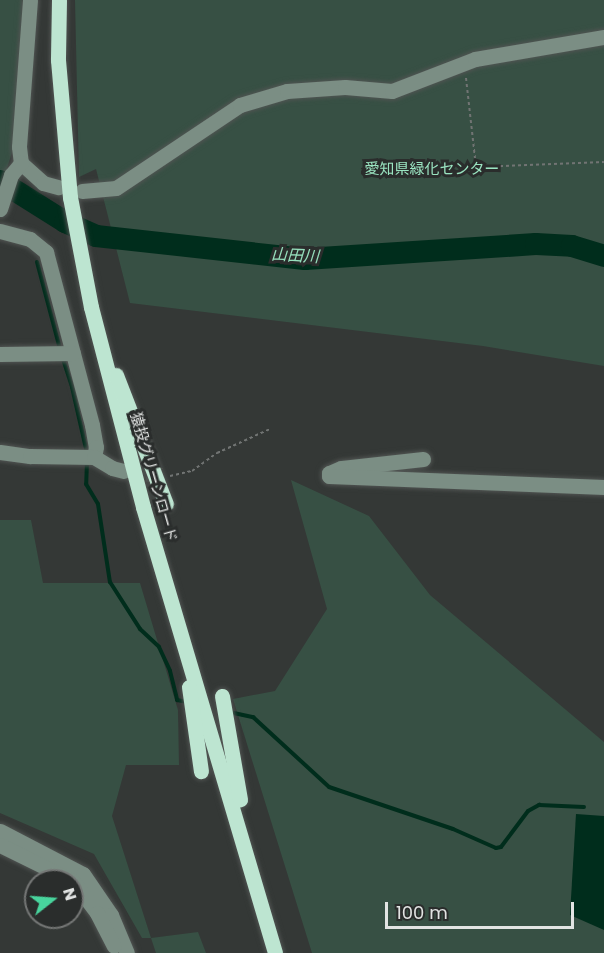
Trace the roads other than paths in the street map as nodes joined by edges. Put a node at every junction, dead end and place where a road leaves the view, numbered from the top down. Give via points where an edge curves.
1 (30, 0) edge
2 (59, 0) edge
3 (604, 37) edge
4 (16, 169) junction
5 (70, 191) junction
6 (0, 207) edge
7 (0, 231) edge
8 (91, 307) junction
9 (73, 353) junction
10 (0, 354) edge
11 (0, 453) edge
12 (94, 457) junction
13 (423, 459) dead end
14 (124, 471) tunnel mouth
15 (604, 488) edge
16 (166, 504) dead end
17 (143, 507) junction
18 (222, 696) dead end
19 (201, 771) dead end
20 (0, 831) edge
21 (0, 845) edge
22 (118, 953) edge
23 (127, 953) edge
24 (275, 953) edge
25 (281, 953) edge

1 - 4 street
2 - 5 main road, 猿投グリーンロード via 58,60
3 - 5 street via 464,63 392,91 345,87 287,91 240,105 116,188
4 - 5 street
4 - 6 street
5 - 8 main road, 猿投グリーンロード
7 - 9 street via 30,238 46,252
8 - 16 main road
8 - 17 main road, 猿投グリーンロード
9 - 10 street
9 - 12 street via 92,424
11 - 12 street
12 - 14 street
13 - 15 street via 341,468 329,476
17 - 19 main road via 189,689
17 - 24 main road, 猿投グリーンロード
18 - 25 main road via 239,795
20 - 23 street via 83,873 111,915
21 - 22 street via 73,882 97,913

